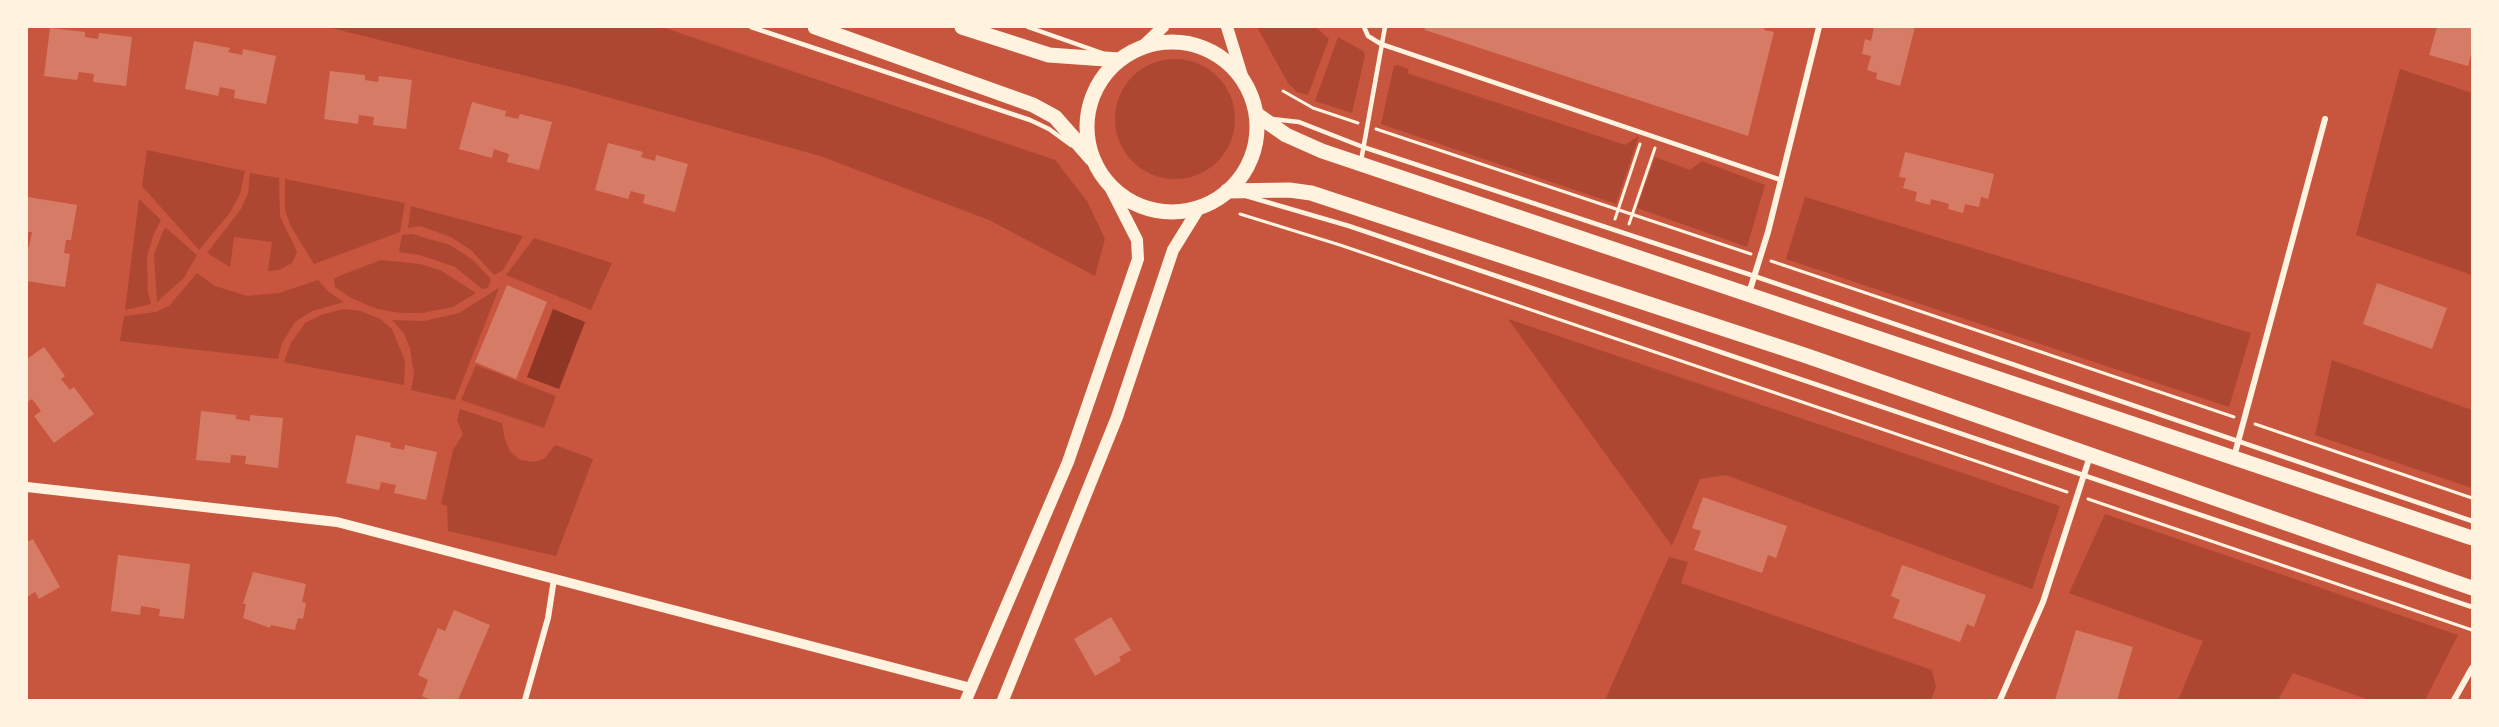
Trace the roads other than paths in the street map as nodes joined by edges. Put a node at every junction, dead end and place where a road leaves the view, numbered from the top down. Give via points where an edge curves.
1 (751, 27) edge
2 (815, 27) edge
3 (962, 27) edge
4 (1028, 27) edge
5 (1163, 27) edge
6 (1227, 27) edge
7 (1364, 27) edge
8 (1386, 27) edge
9 (1820, 27) edge
10 (1382, 44) junction
11 (1143, 46) junction
12 (1119, 60) junction
13 (1243, 79) junction
14 (1258, 116) junction
15 (2325, 119) dead end
16 (1363, 147) junction
17 (1094, 161) junction
18 (1360, 164) junction
19 (1781, 180) junction
20 (1109, 185) junction
21 (1229, 191) junction
22 (1199, 208) junction
23 (1754, 276) junction
24 (1749, 293) junction
25 (2239, 440) junction
26 (2091, 455) junction
27 (2233, 457) junction
28 (2084, 476) junction
29 (27, 487) edge
30 (2472, 521) edge
31 (2472, 538) edge
32 (554, 579) junction
33 (2472, 588) edge
34 (2472, 607) edge
35 (2472, 668) edge
36 (969, 694) edge
37 (525, 700) edge
38 (1003, 700) edge
39 (2000, 700) edge
40 (2454, 700) edge

1 - 17 lane via 1030,120
2 - 17 main road via 1033,105 1055,117
3 - 12 main road via 1049,55
4 - 12 lane
5 - 11 main road
6 - 13 main road
7 - 10 lane via 1368,36
8 - 10 lane
9 - 19 street
10 - 16 lane
10 - 19 lane
11 - 12 main road
11 - 13 main road via 1171,41 1199,45 1224,59
12 - 17 main road via 1100,80 1089,106 1087,134
13 - 14 main road
14 - 16 lane via 1299,122
14 - 18 main road via 1286,135
14 - 21 main road via 1252,157
15 - 25 street
16 - 18 lane
16 - 23 lane
17 - 20 main road
18 - 24 main road
19 - 23 street
20 - 22 main road via 1150,210 1175,212
20 - 36 main road via 1137,240 1138,259 1068,462
21 - 22 main road
21 - 26 main road via 1311,193 1807,356
21 - 28 lane via 1371,234
22 - 38 main road via 1173,250 1117,417
23 - 24 street
23 - 25 lane
24 - 27 main road
25 - 27 street
25 - 30 lane
26 - 28 street
26 - 33 main road
27 - 31 main road
28 - 34 lane
28 - 39 street via 2043,602
29 - 32 street via 337,522
32 - 36 street
32 - 37 street via 548,618
35 - 40 street

